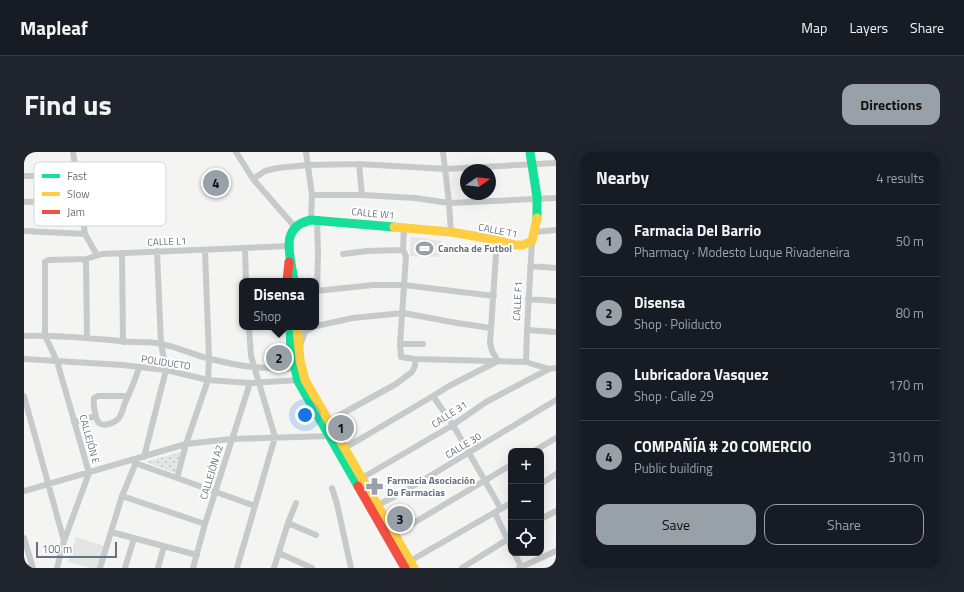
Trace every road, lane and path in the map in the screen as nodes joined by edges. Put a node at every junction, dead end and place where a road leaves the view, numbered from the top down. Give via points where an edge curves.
1 (73, 152) edge
2 (237, 152) edge
3 (306, 152) edge
4 (443, 152) edge
5 (530, 152) edge
6 (75, 162) edge
7 (556, 163) edge
8 (308, 164) junction
9 (359, 164) junction
10 (532, 164) junction
11 (446, 169) junction
12 (252, 179) junction
13 (312, 195) junction
14 (362, 195) junction
15 (536, 198) junction
16 (556, 198) edge
17 (24, 202) edge
18 (34, 202) edge
19 (450, 203) junction
20 (314, 219) junction
21 (84, 226) edge
22 (294, 227) junction
23 (404, 227) junction
24 (556, 230) edge
25 (24, 231) edge
26 (451, 232) junction
27 (535, 232) junction
28 (85, 234) junction
29 (497, 240) junction
30 (532, 241) junction
31 (289, 246) junction
32 (245, 248) junction
33 (205, 250) junction
34 (403, 250) junction
35 (157, 252) junction
36 (122, 253) junction
37 (343, 254) dead end
38 (97, 255) junction
39 (86, 259) junction
40 (290, 259) junction
41 (530, 266) junction
42 (556, 268) edge
43 (246, 278) edge
44 (287, 278) edge
45 (294, 278) edge
46 (317, 278) edge
47 (404, 285) junction
48 (319, 291) edge
49 (494, 296) junction
50 (528, 299) junction
51 (556, 301) edge
52 (403, 313) junction
53 (319, 325) edge
54 (491, 328) junction
55 (249, 330) edge
56 (290, 330) edge
57 (297, 330) edge
58 (308, 330) edge
59 (527, 330) junction
60 (556, 332) edge
61 (24, 336) edge
62 (45, 336) junction
63 (86, 337) junction
64 (123, 342) junction
65 (161, 344) junction
66 (400, 344) junction
67 (423, 344) dead end
68 (298, 353) junction
69 (209, 358) junction
70 (24, 359) edge
71 (416, 359) junction
72 (57, 361) junction
73 (498, 361) junction
74 (526, 362) junction
75 (139, 368) junction
76 (254, 368) junction
77 (295, 368) junction
78 (556, 368) edge
79 (548, 369) junction
80 (166, 370) junction
81 (208, 380) junction
82 (302, 380) junction
83 (258, 382) junction
84 (250, 383) junction
85 (24, 396) edge
86 (128, 396) junction
87 (433, 396) junction
88 (556, 400) edge
89 (96, 416) junction
90 (329, 421) junction
91 (74, 422) junction
92 (452, 425) junction
93 (333, 436) junction
94 (275, 437) junction
95 (556, 438) edge
96 (231, 439) junction
97 (186, 444) junction
98 (345, 448) junction
99 (539, 448) edge
100 (469, 454) junction
101 (139, 460) junction
102 (508, 467) edge
103 (353, 471) junction
104 (89, 473) junction
105 (556, 474) edge
106 (176, 478) junction
107 (362, 478) junction
108 (485, 481) junction
109 (544, 482) edge
110 (49, 484) junction
111 (332, 488) dead end
112 (24, 491) edge
113 (215, 492) junction
114 (122, 496) junction
115 (296, 503) dead end
116 (367, 503) junction
117 (378, 504) junction
118 (508, 505) edge
119 (255, 506) junction
120 (501, 509) junction
121 (556, 511) edge
122 (495, 513) junction
123 (544, 517) edge
124 (386, 519) junction
125 (288, 523) junction
126 (205, 524) junction
127 (111, 532) junction
128 (395, 534) junction
129 (316, 536) dead end
130 (508, 536) edge
131 (24, 538) edge
132 (134, 538) junction
133 (508, 539) edge
134 (64, 541) junction
135 (164, 546) junction
136 (556, 551) edge
137 (279, 553) junction
138 (197, 555) junction
139 (515, 556) edge
140 (410, 566) edge
141 (33, 568) edge
142 (57, 568) edge
143 (100, 568) edge
144 (125, 568) edge
145 (158, 568) edge
146 (193, 568) edge
147 (236, 568) edge
148 (274, 568) edge
149 (312, 568) edge
150 (351, 568) edge
151 (462, 568) edge
152 (521, 568) edge

1 - 6 street
2 - 12 street
3 - 8 street
4 - 11 street
5 - 10 street
7 - 10 street
8 - 9 street
8 - 12 street via 271,170
8 - 13 street
9 - 11 street
9 - 14 street
10 - 11 street
10 - 15 street
11 - 19 street
12 - 22 street
13 - 14 street
13 - 20 street
14 - 19 street
15 - 16 street
15 - 19 street
15 - 27 street
17 - 18 street
19 - 26 street
20 - 22 street, CALLE W1
20 - 23 street, CALLE W1
20 - 46 street via 318,254
21 - 28 street
22 - 31 street
23 - 26 street, CALLE W1
23 - 34 street
24 - 27 street
25 - 28 street
26 - 29 street, CALLE T1
27 - 30 street
28 - 38 street
29 - 30 street, CALLE T1 via 515,245
29 - 49 street
30 - 41 street, CALLE F1
31 - 32 street, CALLE L1
31 - 40 street
32 - 33 street, CALLE L1
32 - 43 street
33 - 35 street, CALLE L1
33 - 69 street
34 - 37 street
34 - 47 street via 406,256
35 - 36 street, CALLE L1
35 - 65 street
36 - 38 street, CALLE L1
36 - 64 street
38 - 39 street, CALLE L1
39 - 62 street, CALLE L1 via 46,260 44,263
39 - 63 street
40 - 44 street
40 - 45 street
41 - 42 street
41 - 50 street, CALLE F1
47 - 48 street via 373,285
47 - 49 street
47 - 52 street
49 - 54 street
50 - 51 street
50 - 59 street, CALLE F1
52 - 53 street via 353,318
52 - 54 street
52 - 66 street
54 - 73 street via 490,347
55 - 76 street
56 - 77 street
57 - 68 street
58 - 68 street
59 - 60 street
59 - 74 street, CALLE F1
61 - 62 street, POLIDUCTO
62 - 63 street, POLIDUCTO
62 - 72 street, CALLEJÓN E
63 - 64 street, POLIDUCTO
64 - 65 street, POLIDUCTO
65 - 69 street, POLIDUCTO
65 - 80 street
66 - 67 street
66 - 71 street via 401,357
68 - 82 street
69 - 76 street, POLIDUCTO
69 - 81 street
70 - 72 street, POLIDUCTO
71 - 73 street
71 - 90 street via 412,372 396,384
72 - 75 street, POLIDUCTO
72 - 91 street, CALLEJÓN E
73 - 74 street
73 - 87 street
74 - 79 street
75 - 80 street, POLIDUCTO
75 - 86 street
76 - 77 street, POLIDUCTO
76 - 83 street
77 - 82 street
78 - 79 street
79 - 92 street, CALLE 31 via 486,402
80 - 81 street, POLIDUCTO
80 - 101 street
81 - 84 street, POLIDUCTO
81 - 97 street
82 - 83 street, POLIDUCTO
82 - 90 street
82 - 93 street
83 - 84 street, POLIDUCTO
83 - 94 street
84 - 96 street, CALLEJÓN A2
85 - 110 street
86 - 89 street via 96,397
86 - 89 street via 118,419 101,424
87 - 92 street
87 - 98 street
88 - 100 street, CALLE 30
89 - 91 street
90 - 93 street
91 - 104 street, CALLEJÓN E
92 - 100 street
92 - 107 street, CALLE 31
93 - 94 street
93 - 98 street
93 - 103 street
94 - 96 street
94 - 119 street
95 - 99 street
96 - 97 street
96 - 113 street, CALLEJÓN A2
97 - 101 street
97 - 106 street
98 - 103 street
100 - 108 street
100 - 117 street, CALLE 30 via 406,491
101 - 104 street
101 - 106 street
101 - 114 street
102 - 108 street
103 - 107 street
103 - 116 street
104 - 110 street
104 - 134 street, CALLEJÓN E
105 - 109 street
106 - 113 street
107 - 117 street
108 - 120 street
108 - 128 street
110 - 112 street
110 - 134 street
111 - 150 street
113 - 119 street
113 - 126 street, CALLEJÓN A2
114 - 126 street
114 - 127 street
115 - 125 street
116 - 124 street via 378,516
116 - 140 street
117 - 124 street
118 - 120 street
119 - 147 street
120 - 122 street
121 - 123 street
122 - 130 street
122 - 140 street
124 - 128 street
125 - 129 street
125 - 137 street
126 - 138 street, CALLEJÓN A2
127 - 132 street
127 - 143 street
128 - 140 street
131 - 141 street
132 - 135 street
132 - 144 street
133 - 151 street
134 - 142 street, CALLEJÓN E
135 - 138 street
135 - 145 street
136 - 152 street
137 - 148 street
137 - 149 street
138 - 146 street, CALLEJÓN A2
139 - 152 street

